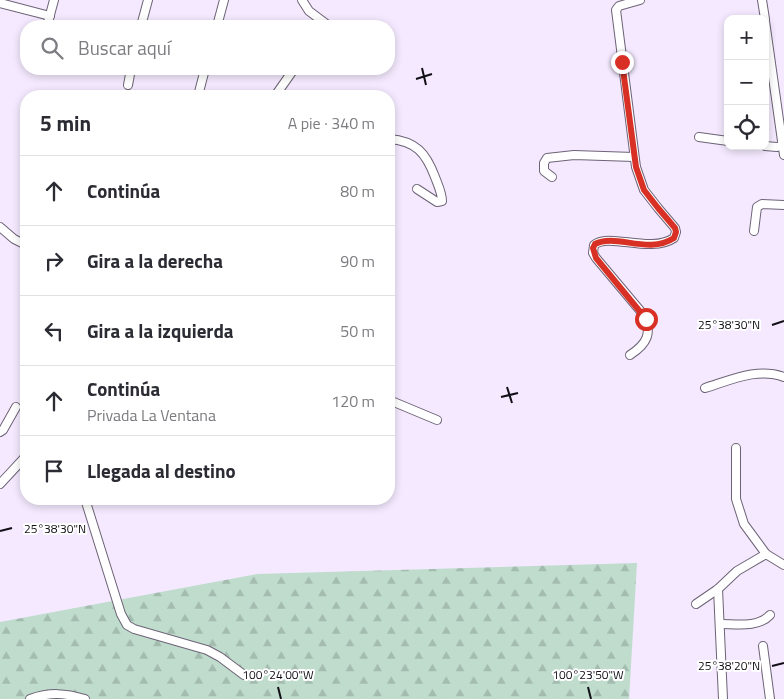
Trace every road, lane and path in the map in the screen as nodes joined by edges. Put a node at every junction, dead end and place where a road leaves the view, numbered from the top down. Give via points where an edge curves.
1 (54, 0) edge
2 (148, 0) edge
3 (224, 0) edge
4 (302, 0) edge
5 (640, 0) edge
6 (762, 0) edge
7 (0, 3) edge
8 (764, 15) edge
9 (50, 16) junction
10 (49, 20) edge
11 (143, 20) edge
12 (219, 20) edge
13 (319, 20) edge
14 (769, 48) edge
15 (129, 75) edge
16 (203, 75) edge
17 (290, 75) edge
18 (128, 85) dead end
19 (200, 90) edge
20 (279, 90) edge
21 (699, 137) dead end
22 (395, 140) edge
23 (724, 140) edge
24 (783, 145) edge
25 (769, 146) edge
26 (784, 155) edge
27 (634, 157) junction
28 (552, 177) dead end
29 (417, 189) dead end
30 (784, 205) edge
31 (0, 228) edge
32 (754, 231) dead end
33 (20, 242) edge
34 (630, 355) dead end
35 (784, 377) edge
36 (705, 388) dead end
37 (395, 402) edge
38 (16, 407) dead end
39 (437, 420) dead end
40 (0, 432) edge
41 (736, 448) dead end
42 (20, 462) edge
43 (0, 484) edge
44 (86, 505) edge
45 (766, 554) junction
46 (784, 564) edge
47 (718, 589) junction
48 (696, 604) dead end
49 (770, 615) dead end
50 (721, 624) junction
51 (763, 646) dead end
52 (244, 675) dead end
53 (30, 699) edge
54 (85, 699) edge
55 (723, 699) edge
56 (770, 699) edge

1 - 9 street
2 - 11 street
3 - 12 street
4 - 13 street
5 - 27 street via 619,6 616,13
6 - 8 street
7 - 9 street
9 - 10 street
14 - 24 street
15 - 18 street
16 - 19 street
17 - 20 street
21 - 23 street
22 - 29 street via 414,145 424,154 433,170 442,200 437,202
24 - 25 street
24 - 26 street
27 - 28 street via 574,155 547,158 544,171
27 - 34 street via 644,190 676,232 674,238 663,244 601,241 593,248 600,264 643,314 648,325 644,343
30 - 32 street via 762,204 758,207
31 - 33 street
35 - 36 street via 757,373
37 - 39 street
38 - 40 street
41 - 45 street via 738,508 749,533
42 - 43 street
44 - 52 street via 127,625 143,633 207,650
45 - 46 street
45 - 47 street via 737,571
47 - 48 street
47 - 50 street
49 - 50 street via 755,623
50 - 55 street
51 - 56 street
53 - 54 street via 58,692

